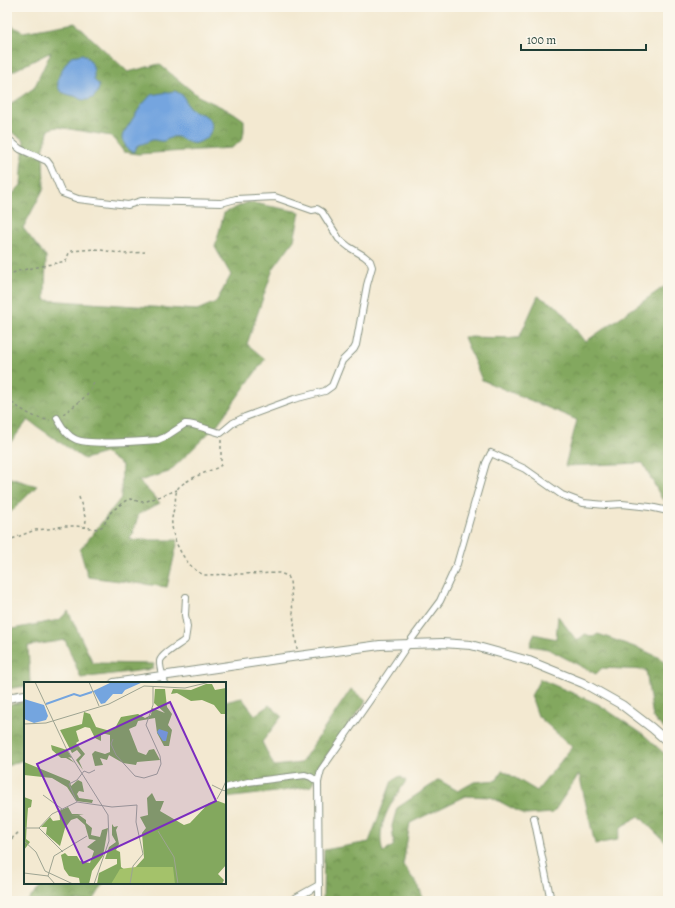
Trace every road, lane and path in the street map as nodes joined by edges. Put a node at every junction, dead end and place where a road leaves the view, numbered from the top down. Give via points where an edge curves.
1 (7, 138) edge
2 (145, 252) dead end
3 (7, 275) edge
4 (94, 382) dead end
5 (7, 399) edge
6 (57, 418) junction
7 (221, 433) junction
8 (177, 490) junction
9 (79, 497) dead end
10 (668, 511) edge
11 (85, 528) junction
12 (7, 541) edge
13 (186, 597) dead end
14 (408, 644) junction
15 (298, 656) junction
16 (164, 679) edge
17 (126, 682) edge
18 (24, 695) edge
19 (7, 698) edge
20 (668, 742) edge
21 (318, 782) junction
22 (226, 788) edge
23 (534, 818) dead end
24 (20, 831) dead end
25 (7, 843) edge
26 (319, 886) junction
27 (290, 901) edge
28 (319, 901) edge
29 (551, 901) edge

1 - 7 street via 20,149 47,161 62,193 78,199 128,205 141,201 221,203 236,198 275,197 322,212 339,239 370,261 372,267 356,345 342,361 332,386 318,394 294,399 245,417
2 - 3 path via 124,254 95,249 72,251 66,261
4 - 6 path via 83,398
5 - 6 path via 42,420
6 - 7 street via 69,435 84,442 158,440 188,423
7 - 8 path via 221,465 181,485
8 - 11 path via 147,501 124,501 111,512 101,528
8 - 15 path via 172,531 183,555 197,572 204,575 279,572 288,576
9 - 11 path via 86,520
10 - 14 street via 629,505 583,503 562,495 525,469 491,453 457,564 440,601
11 - 12 path via 65,526 35,530
13 - 16 street via 187,634 185,640 160,660
14 - 15 street via 380,645
14 - 20 street via 471,645 529,661 583,683 622,705
14 - 21 street via 321,770
15 - 16 street
16 - 17 street
18 - 19 street
21 - 22 street via 305,775 248,782
21 - 26 street
23 - 29 street
24 - 25 path
26 - 27 street
26 - 28 street

